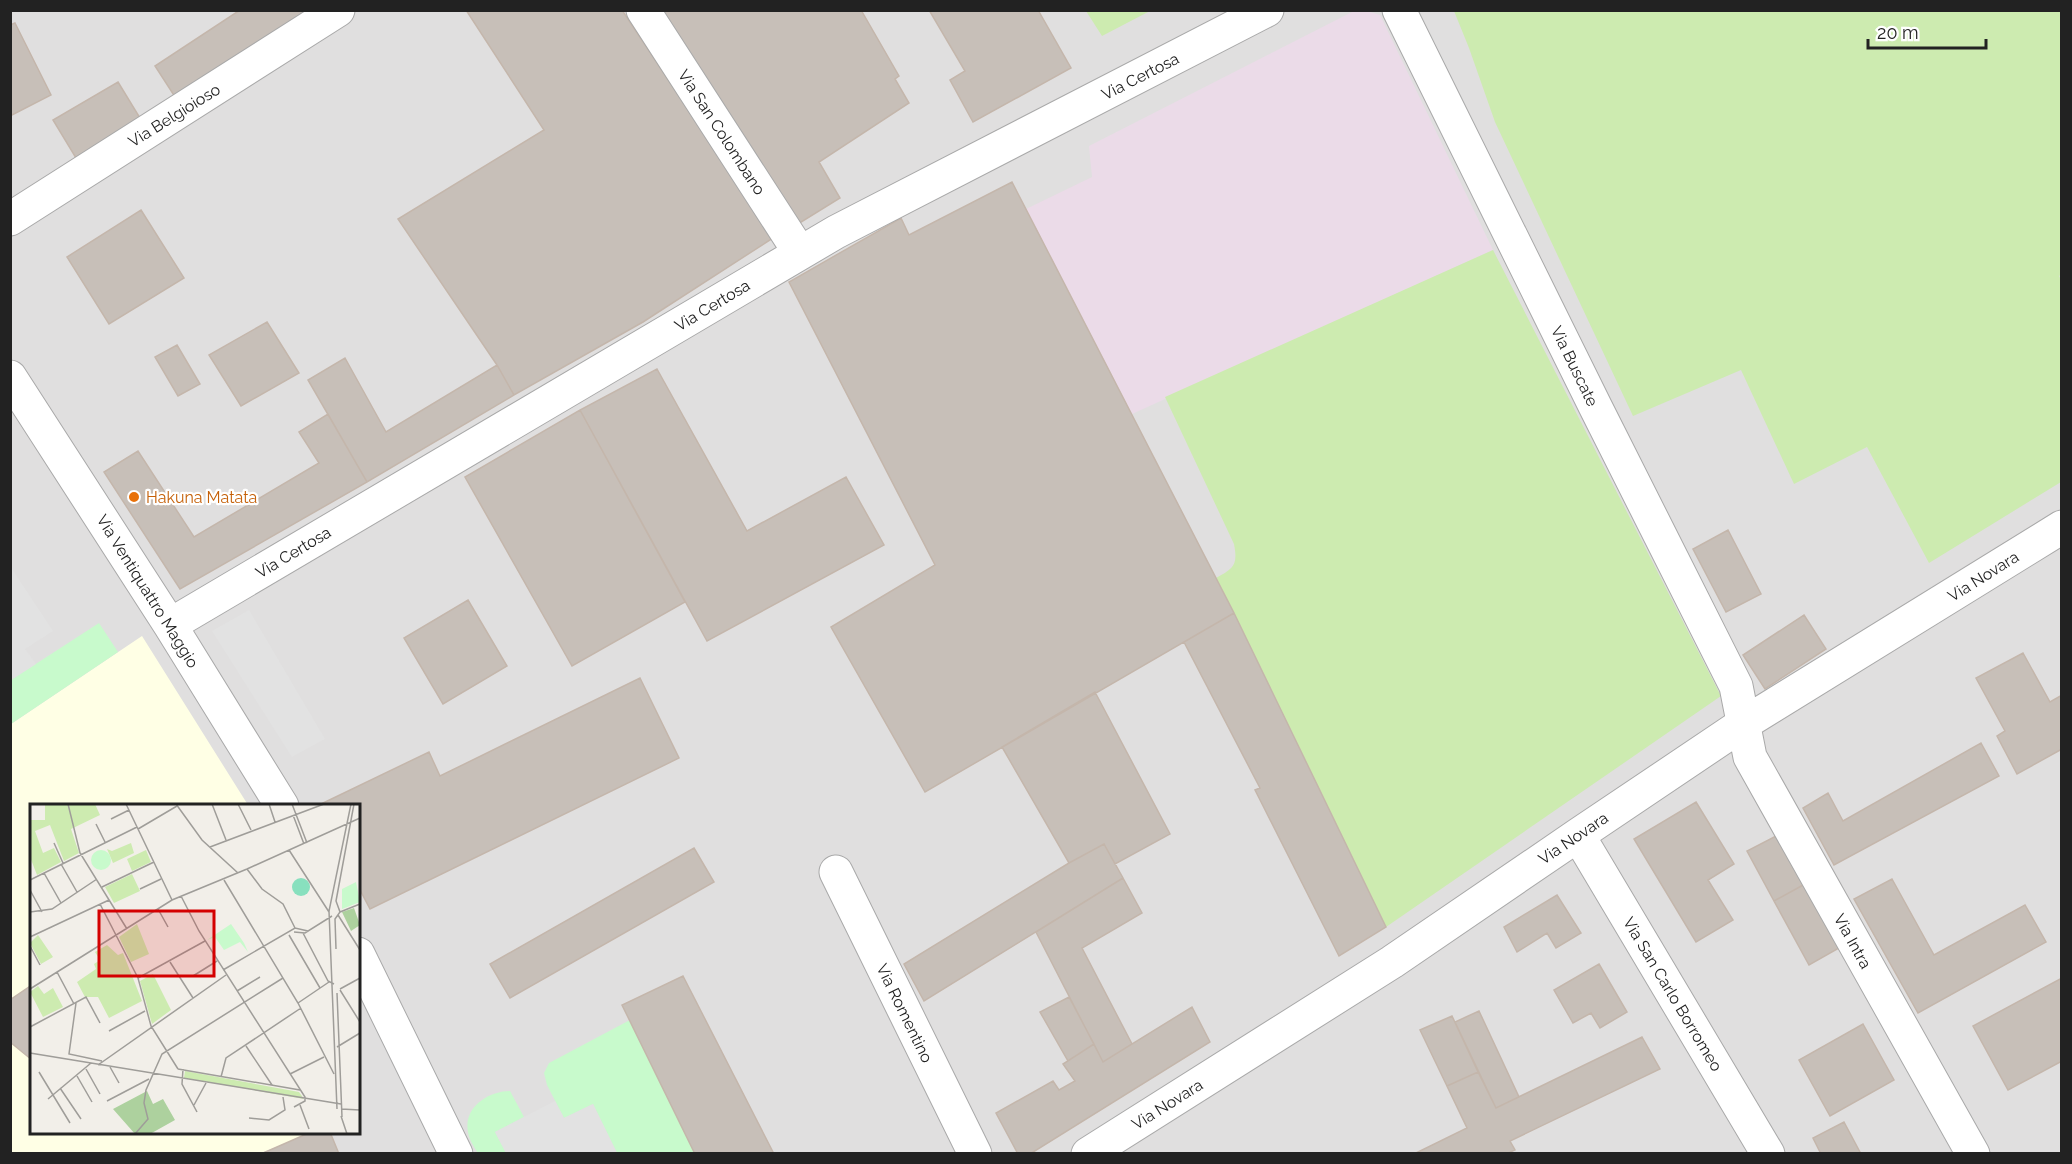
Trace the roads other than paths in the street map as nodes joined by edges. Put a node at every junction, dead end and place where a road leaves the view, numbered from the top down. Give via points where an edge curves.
1 (338, 10) edge
2 (643, 10) edge
3 (1267, 10) edge
4 (1399, 10) edge
5 (10, 219) edge
6 (800, 253) junction
7 (10, 377) edge
8 (2061, 527) edge
9 (170, 625) junction
10 (1743, 724) junction
11 (281, 804) edge
12 (1578, 835) junction
13 (836, 872) dead end
14 (360, 958) edge
15 (456, 1154) edge
16 (975, 1154) edge
17 (1088, 1154) edge
18 (1768, 1154) edge
19 (1973, 1154) edge

1 - 5 street, Via Belgioioso
2 - 6 street, Via San Colombano
3 - 6 street, Via Certosa
4 - 10 street, Via Buscate via 1736,686
6 - 9 street, Via Certosa
7 - 9 street, Via Ventiquattro Maggio
8 - 10 street, Via Novara
9 - 11 street, Via Ventiquattro Maggio
10 - 12 street, Via Novara
10 - 19 street, Via Intra via 1750,757
12 - 17 street, Via Novara via 1392,962
12 - 18 street, Via San Carlo Borromeo
13 - 16 street, Via Romentino
14 - 15 street

